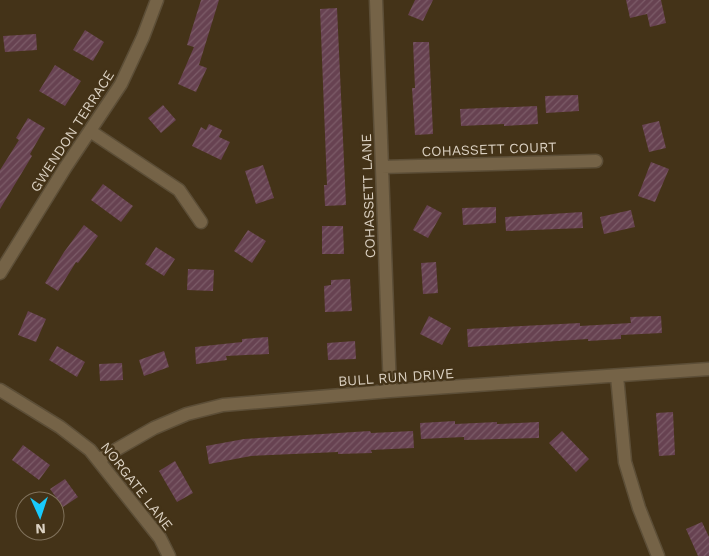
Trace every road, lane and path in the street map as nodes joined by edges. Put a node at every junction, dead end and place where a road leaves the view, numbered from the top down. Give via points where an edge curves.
1 (157, 0) edge
2 (376, 0) edge
3 (90, 131) junction
4 (596, 161) dead end
5 (382, 167) junction
6 (201, 222) dead end
7 (0, 273) edge
8 (709, 369) edge
9 (617, 376) junction
10 (0, 390) edge
11 (390, 391) junction
12 (98, 460) junction
13 (169, 556) edge
14 (658, 556) edge

1 - 3 street, GWENDON TERRACE via 121,84
2 - 5 street, COHASSETT LANE
3 - 6 street via 179,190
3 - 7 street, GWENDON TERRACE
4 - 5 street, COHASSETT COURT
5 - 11 street, COHASSETT LANE
8 - 9 street, BULL RUN DRIVE
9 - 11 street, BULL RUN DRIVE
9 - 14 street via 625,462
10 - 12 street, NORGATE LANE via 60,427
11 - 12 street, BULL RUN DRIVE via 204,409 154,428
12 - 13 street, NORGATE LANE via 160,538

